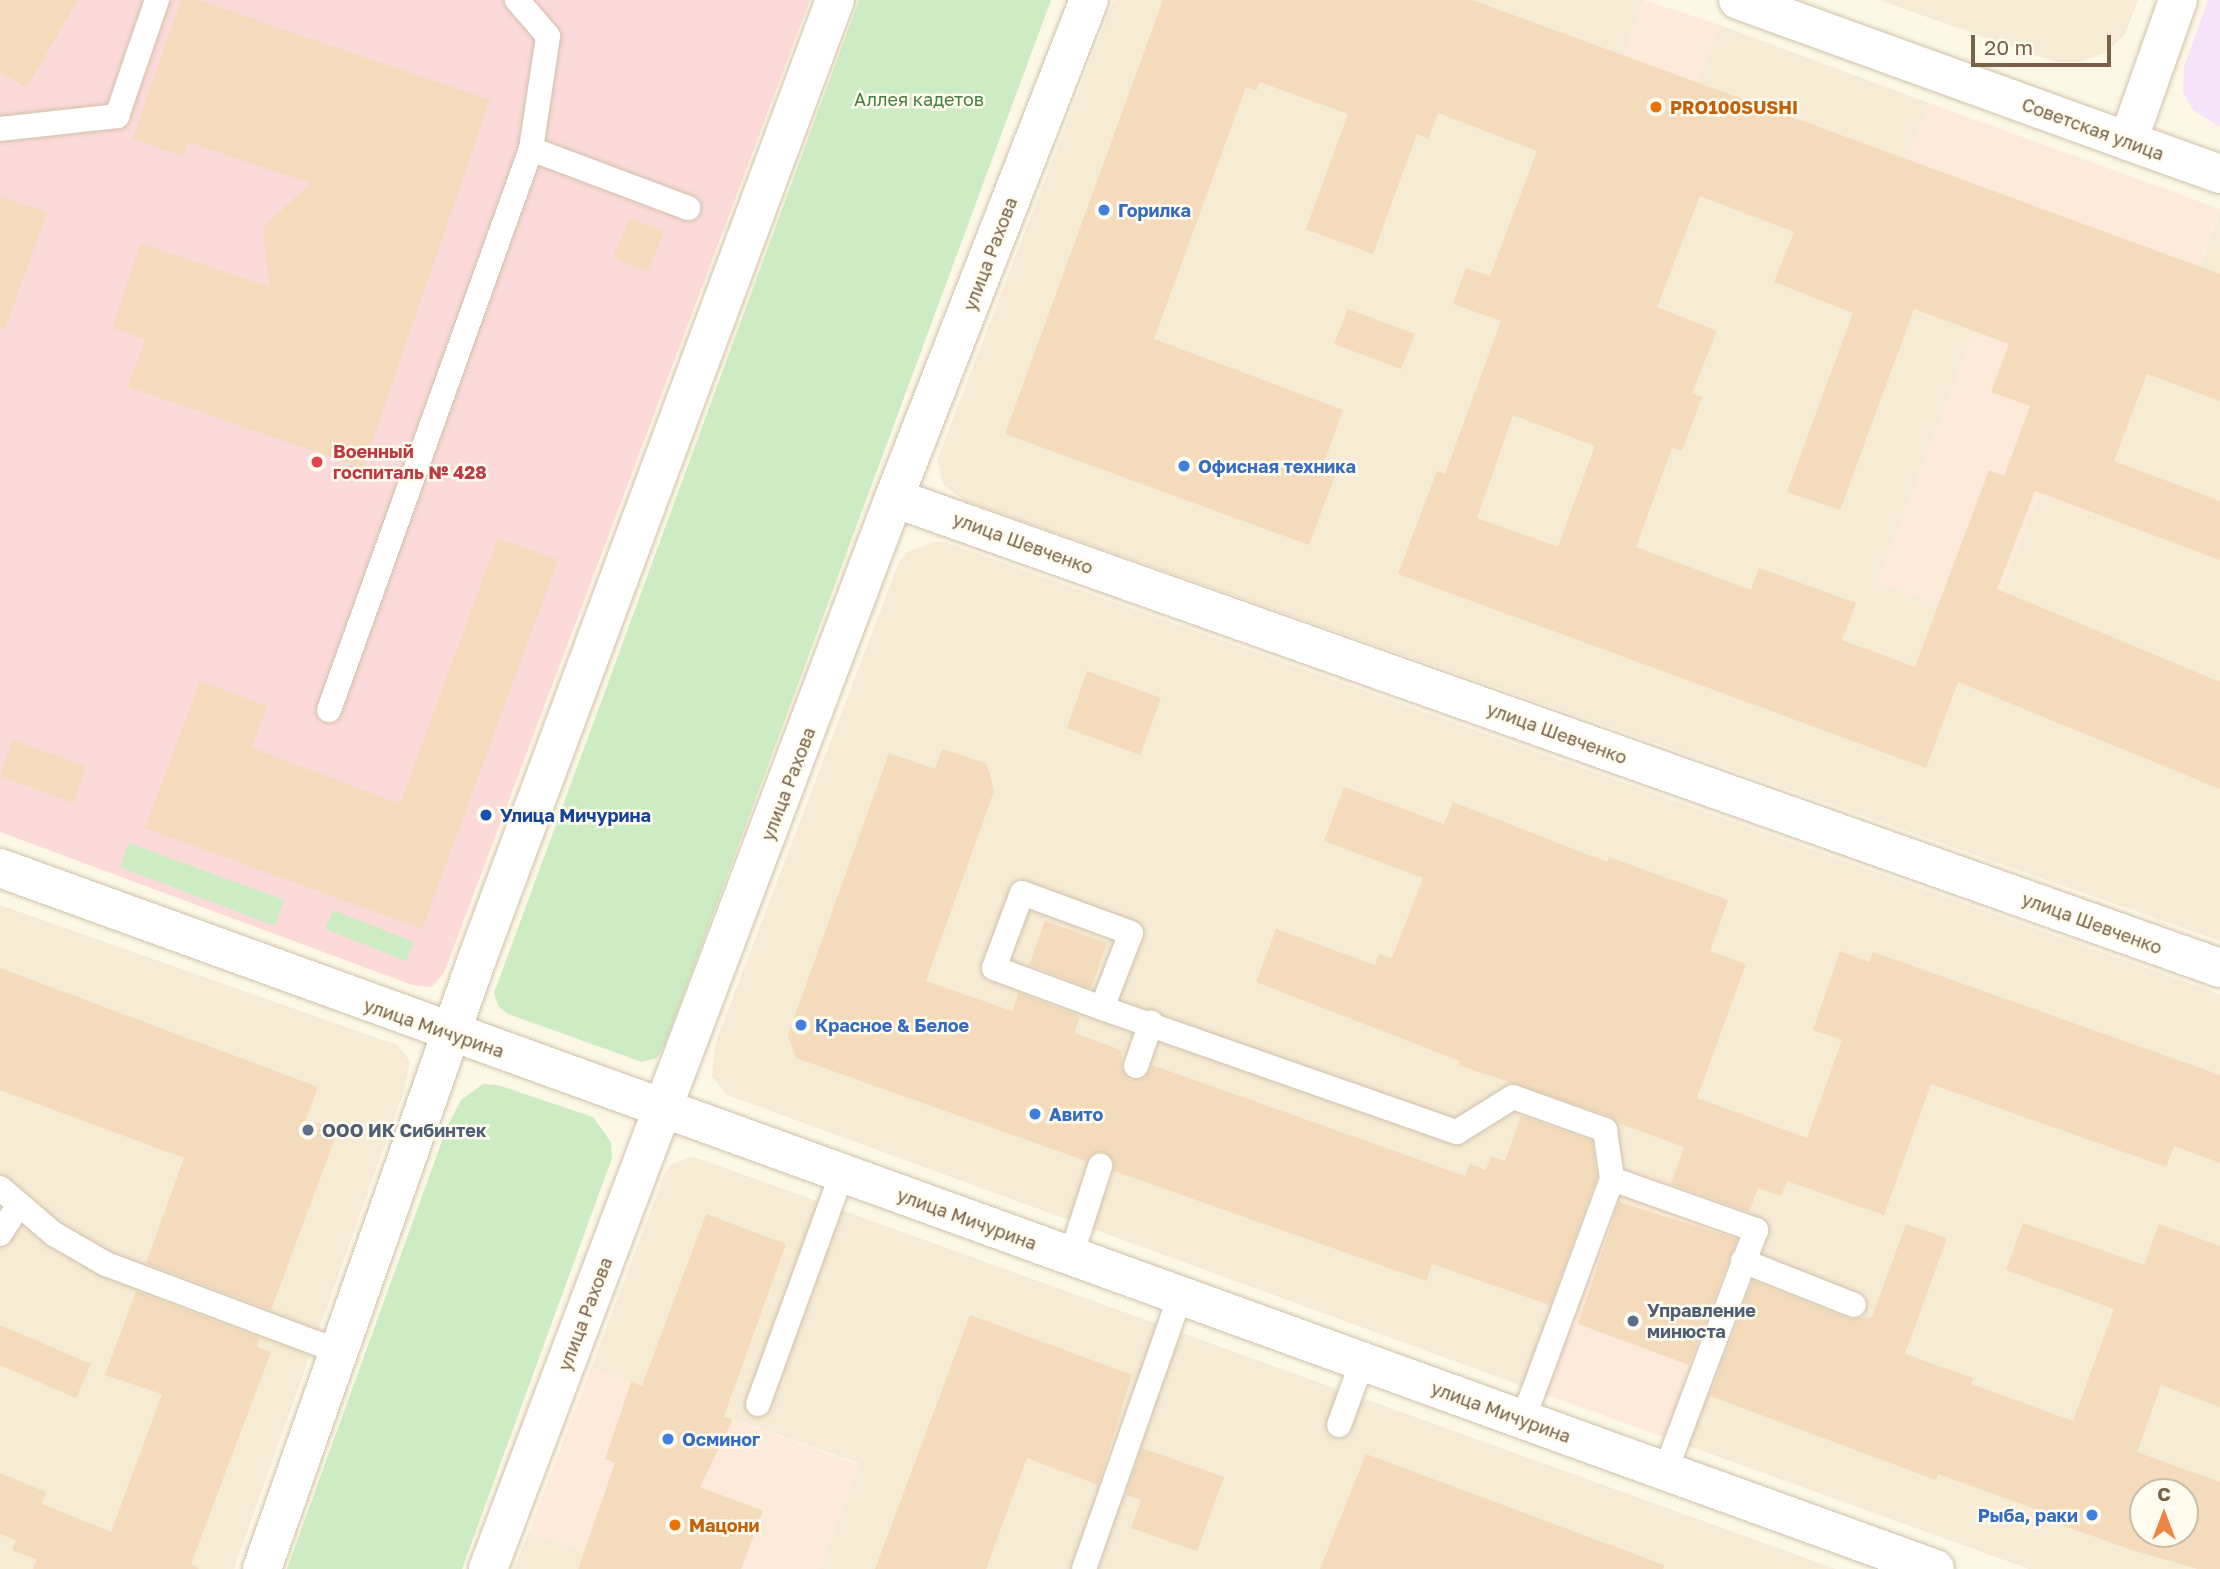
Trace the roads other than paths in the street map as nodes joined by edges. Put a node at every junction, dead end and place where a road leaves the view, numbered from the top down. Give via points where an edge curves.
1 (157, 0) edge
2 (517, 0) edge
3 (835, 0) edge
4 (1089, 0) edge
5 (1738, 0) edge
6 (2172, 16) edge
7 (0, 128) edge
8 (2128, 141) junction
9 (531, 149) junction
10 (2220, 174) edge
11 (688, 208) dead end
12 (894, 498) junction
13 (329, 710) dead end
14 (0, 868) edge
15 (2220, 968) edge
16 (1102, 1008) junction
17 (1151, 1023) junction
18 (451, 1033) junction
19 (1136, 1066) dead end
20 (664, 1109) junction
21 (1100, 1166) dead end
22 (842, 1174) junction
23 (1612, 1179) junction
24 (0, 1188) edge
25 (19, 1205) junction
26 (0, 1234) edge
27 (1071, 1256) junction
28 (1743, 1261) junction
29 (1180, 1296) junction
30 (1854, 1305) dead end
31 (340, 1352) junction
32 (1362, 1362) junction
33 (758, 1404) dead end
34 (1523, 1420) junction
35 (1339, 1425) dead end
36 (1665, 1472) junction
37 (262, 1569) edge
38 (488, 1569) edge
39 (1084, 1569) edge
40 (1935, 1569) edge

1 - 7 lane via 117,116
2 - 9 lane via 548,36
3 - 18 street
4 - 12 street, улица Рахова
5 - 8 street, Советская улица
6 - 8 street
8 - 10 street, Советская улица
9 - 11 lane
9 - 13 lane
12 - 15 street, улица Шевченко
12 - 20 street, улица Рахова
14 - 18 street, улица Мичурина
16 - 16 lane via 994,968 1022,893 1130,933
16 - 17 lane
17 - 19 lane
17 - 23 lane via 1457,1132 1513,1097 1605,1130
18 - 20 street, улица Мичурина
18 - 31 street
20 - 22 street, улица Мичурина
20 - 38 street, улица Рахова
21 - 27 lane
22 - 27 street, улица Мичурина
22 - 33 lane
23 - 28 lane via 1756,1230
23 - 34 lane
24 - 25 lane
25 - 26 lane
25 - 31 lane via 63,1240 106,1264
27 - 29 street, улица Мичурина
28 - 30 lane
28 - 36 lane
29 - 32 street, улица Мичурина
29 - 39 lane
31 - 37 street
32 - 34 street, улица Мичурина
32 - 35 lane
34 - 36 street, улица Мичурина
36 - 40 street, улица Мичурина

